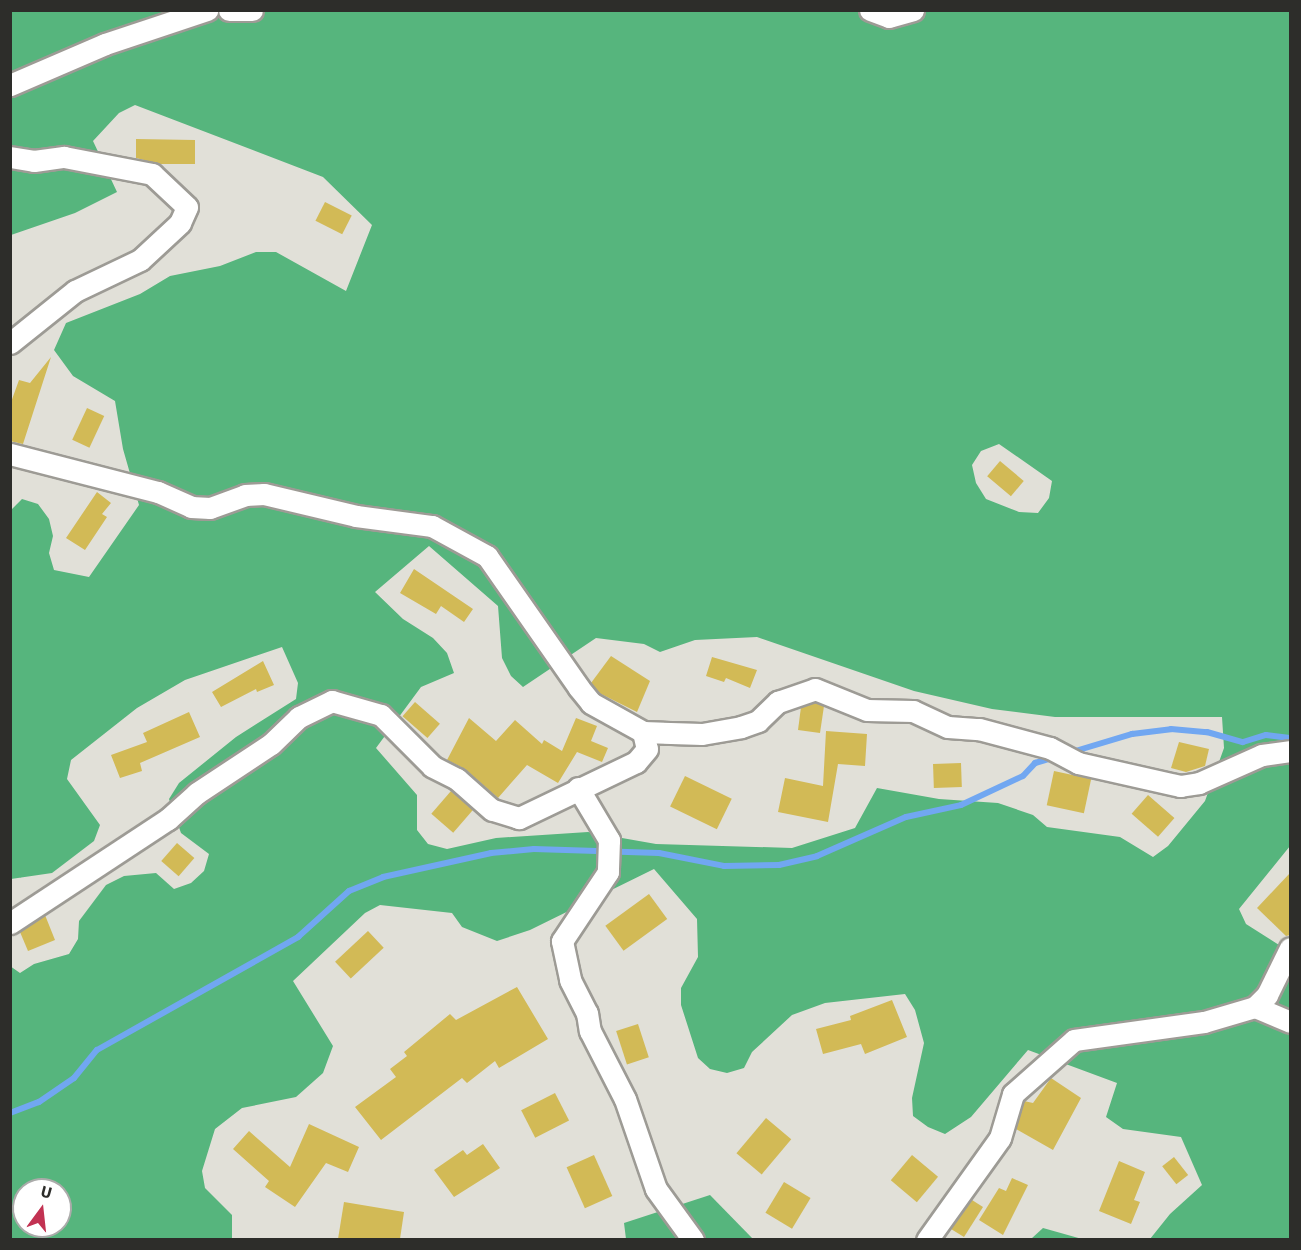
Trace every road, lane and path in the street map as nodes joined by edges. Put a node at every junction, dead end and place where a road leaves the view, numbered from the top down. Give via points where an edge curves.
1 (207, 10) edge
2 (229, 10) edge
3 (252, 10) edge
4 (870, 10) edge
5 (913, 10) edge
6 (10, 85) edge
7 (10, 157) edge
8 (10, 343) edge
9 (10, 454) edge
10 (643, 732) junction
11 (1290, 751) edge
12 (578, 788) junction
13 (10, 923) edge
14 (1290, 948) edge
15 (1255, 1007) junction
16 (1290, 1022) edge
17 (693, 1239) edge
18 (927, 1239) edge

1 - 6 street via 105,44
2 - 3 street
4 - 5 street via 889,17
7 - 8 street via 34,161 64,157 152,174 187,207 180,223 140,260 75,291
9 - 10 street via 158,492 190,507 210,508 245,495 264,494 356,516 432,526 487,556 585,696
10 - 11 street via 702,734 741,727 758,721 778,702 815,689 867,710 913,711 948,727 979,729 1050,748 1078,763 1190,786 1262,755
10 - 12 street via 643,757
12 - 13 street via 527,816 501,815 456,779 432,766 381,716 332,701 299,717 271,744 197,793 168,819
12 - 17 street via 609,840 608,872 562,941 570,980 587,1013 590,1031 625,1099 656,1189
14 - 15 street via 1267,995
15 - 16 street
15 - 18 street via 1204,1023 1074,1040 1012,1094 1000,1138

